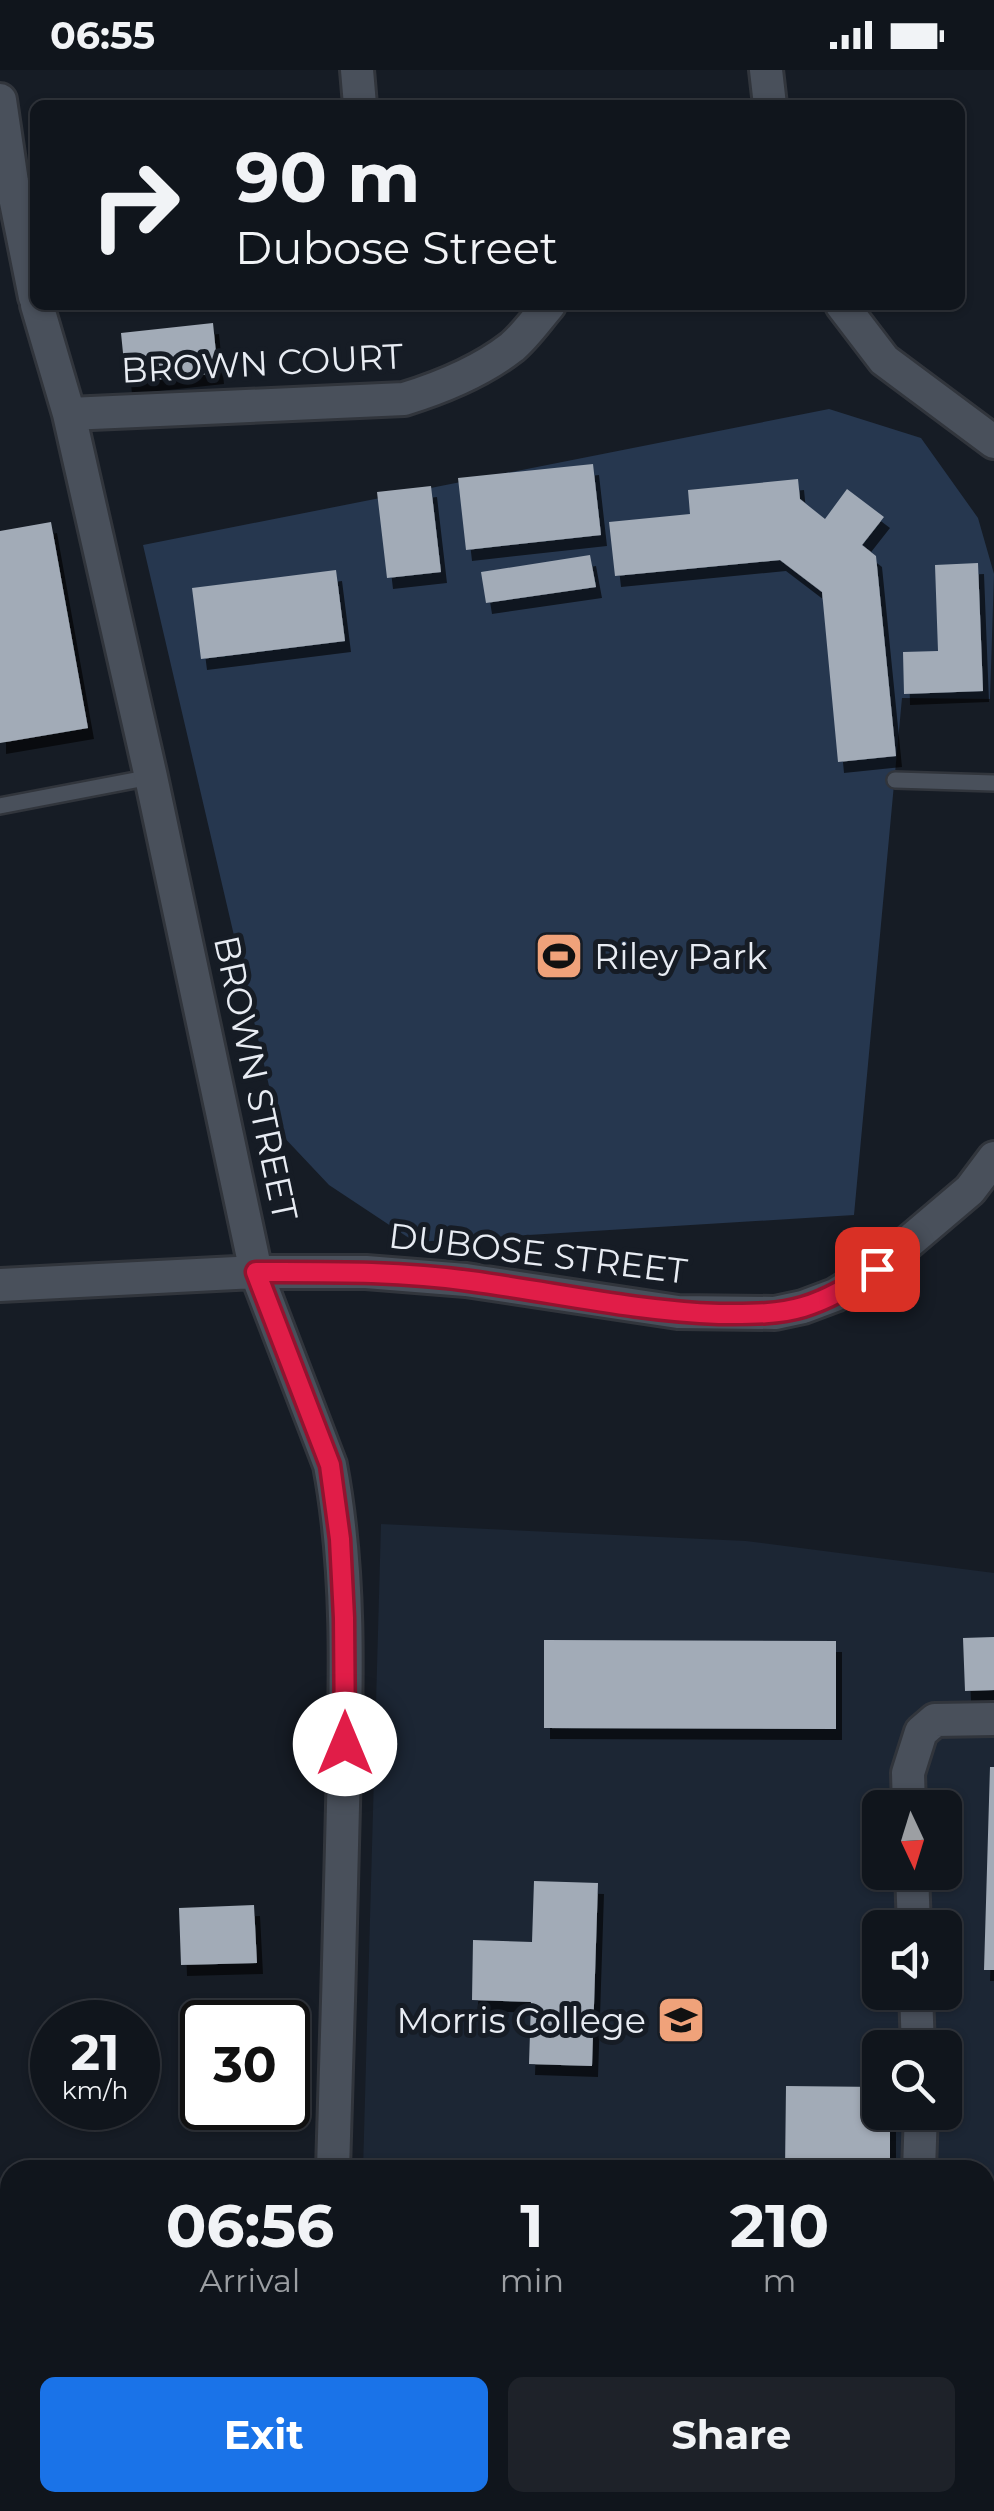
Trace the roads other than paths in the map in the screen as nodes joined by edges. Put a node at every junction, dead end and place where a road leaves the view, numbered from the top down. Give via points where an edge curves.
1 (357, 70) edge
2 (766, 70) edge
3 (0, 100) edge
4 (360, 100) edge
5 (769, 100) edge
6 (30, 272) edge
7 (38, 310) edge
8 (545, 310) edge
9 (846, 310) edge
10 (68, 414) junction
11 (994, 442) edge
12 (151, 777) junction
13 (895, 780) dead end
14 (994, 783) edge
15 (0, 806) edge
16 (994, 1158) edge
17 (256, 1272) junction
18 (0, 1285) edge
19 (994, 1719) edge
20 (908, 1790) edge
21 (920, 2130) edge
22 (334, 2160) edge
23 (919, 2160) edge

1 - 4 street
2 - 5 street
3 - 6 street
7 - 10 street, BROWN STREET
8 - 10 street, BROWN COURT via 515,345 485,366 404,399
9 - 11 street via 884,360
10 - 12 street, BROWN STREET
12 - 15 lane
12 - 17 street, BROWN STREET
13 - 14 lane
16 - 17 street, DUBOSE STREET via 970,1190 877,1269 835,1295 776,1313 678,1312 449,1278
17 - 18 street, DUBOSE STREET
17 - 22 street, BROWN STREET via 330,1465 340,1539 345,1744
19 - 20 street via 934,1720 921,1732
21 - 23 street

